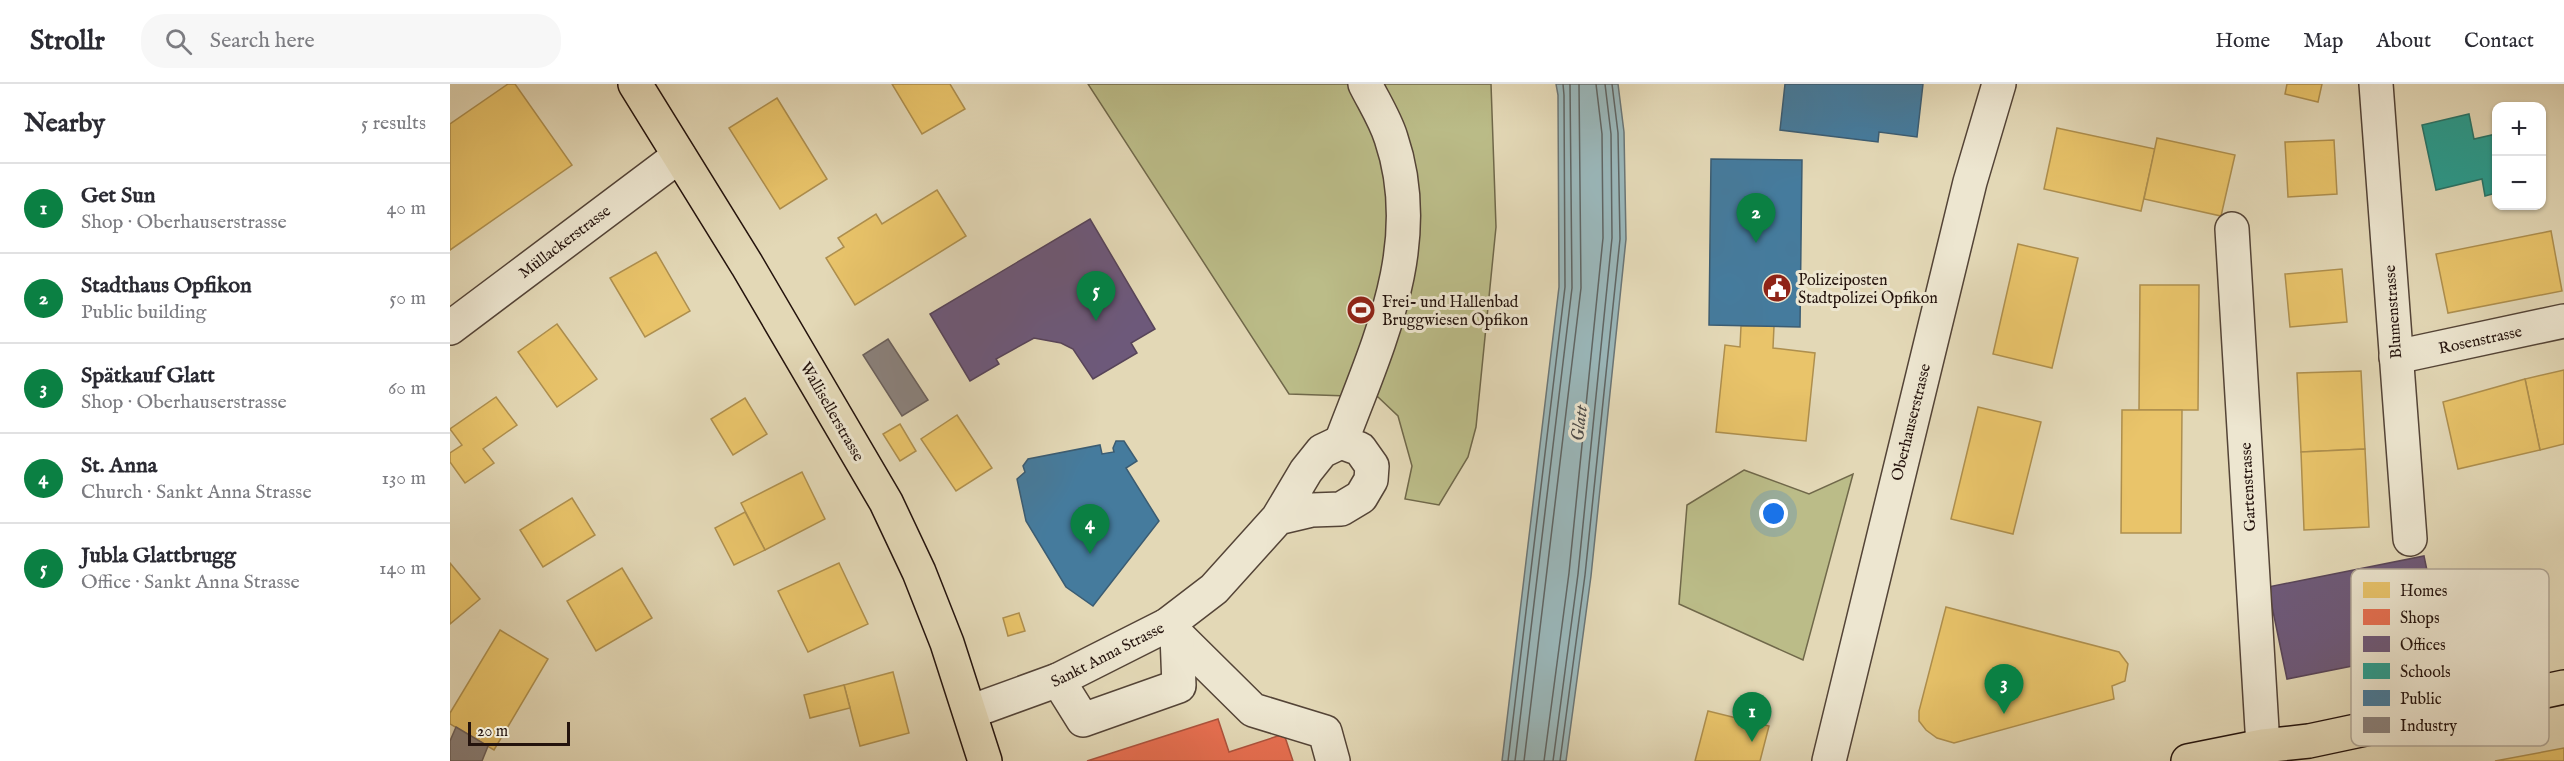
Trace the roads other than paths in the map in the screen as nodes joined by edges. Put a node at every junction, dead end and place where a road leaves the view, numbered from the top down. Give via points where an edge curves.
1 (635, 84) edge
2 (1365, 84) edge
3 (1999, 84) edge
4 (2376, 84) edge
5 (679, 156) junction
6 (2232, 229) dead end
7 (2564, 321) edge
8 (450, 328) edge
9 (2396, 357) junction
10 (1341, 442) junction
11 (1278, 518) junction
12 (2410, 539) dead end
13 (1172, 630) junction
14 (1058, 680) junction
15 (2564, 687) edge
16 (2549, 691) edge
17 (970, 712) junction
18 (2351, 741) edge
19 (2263, 746) junction
20 (2310, 751) edge
21 (985, 761) edge
22 (1333, 761) edge
23 (1829, 761) edge
24 (2188, 761) edge

1 - 5 main road, Wallisellerstrasse
2 - 10 street via 1391,138 1404,196 1402,256 1388,317
3 - 23 street, Oberhauserstrasse via 1970,182
4 - 9 street, Blumenstrasse
5 - 8 street, Müllackerstrasse
5 - 17 main road, Wallisellerstrasse via 886,502 927,592
6 - 19 street, Gartenstrasse
7 - 9 street, Rosenstrasse
9 - 12 street, Blumenstrasse
10 - 11 street, Sankt Anna Strasse via 1322,451
10 - 11 street via 1360,449 1372,466 1371,480 1361,497 1341,508
11 - 13 street, Sankt Anna Strasse
13 - 14 street, Sankt Anna Strasse
13 - 14 street via 1179,686 1083,720
13 - 22 street via 1253,710 1325,732
14 - 17 street, Sankt Anna Strasse
15 - 16 main road
17 - 21 main road, Wallisellerstrasse
18 - 20 main road
19 - 20 main road
19 - 24 main road

